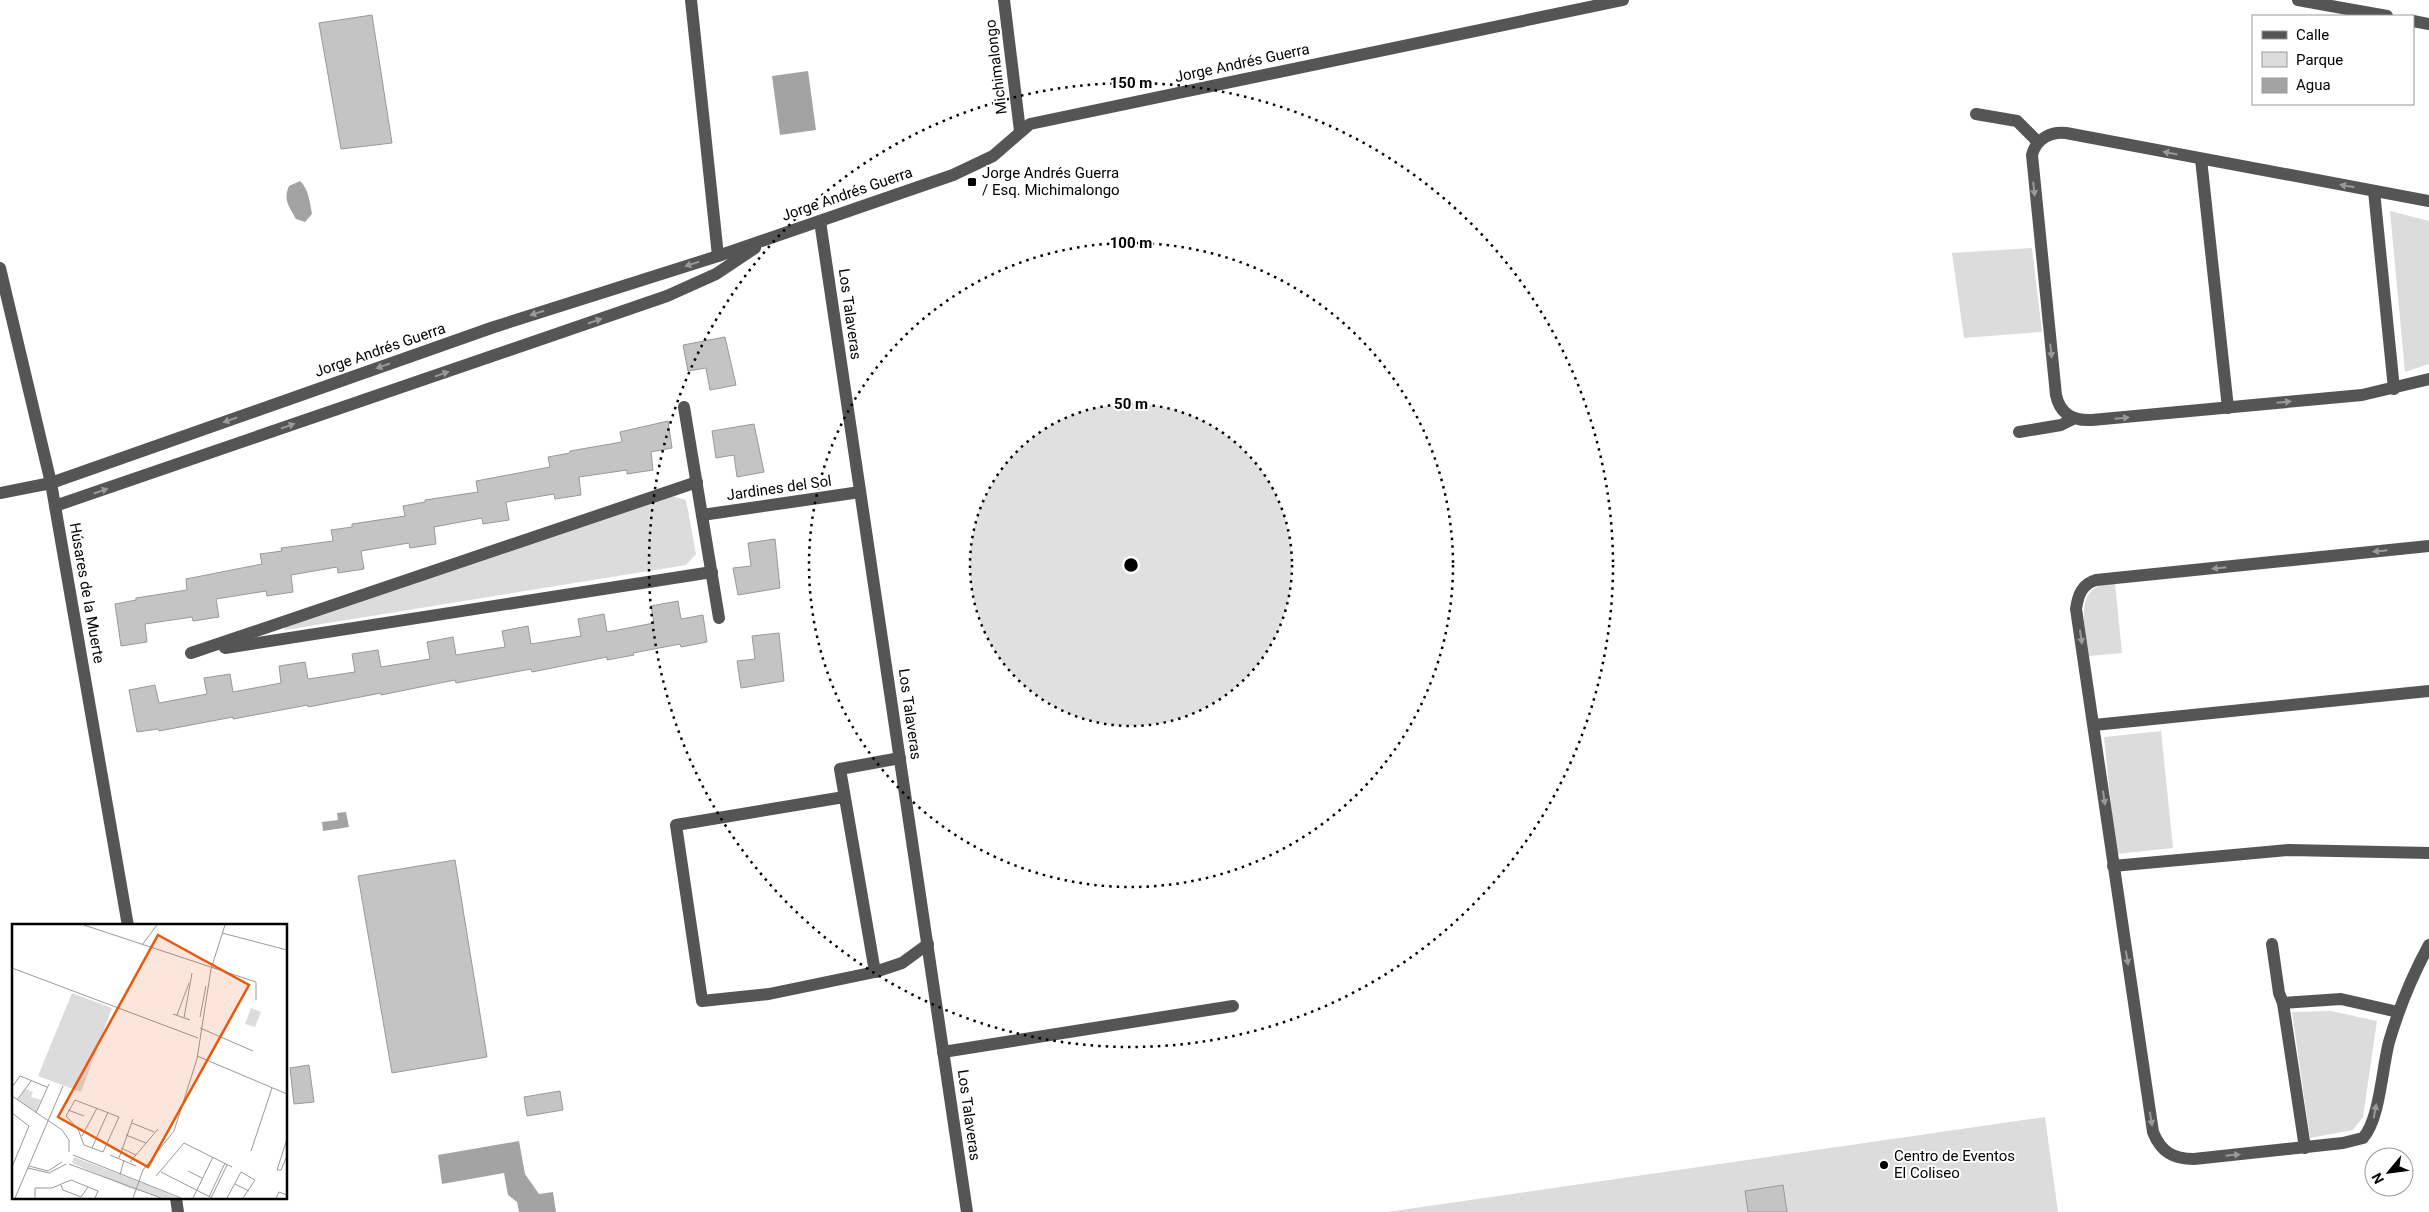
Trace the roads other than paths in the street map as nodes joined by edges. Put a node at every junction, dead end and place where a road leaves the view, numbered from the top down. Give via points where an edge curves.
1 (691, 0) edge
2 (1004, 0) edge
3 (1623, 0) edge
4 (2298, 0) edge
5 (2381, 15) edge
6 (2414, 21) edge
7 (2429, 24) edge
8 (1976, 114) dead end
9 (1020, 131) junction
10 (2038, 142) junction
11 (2201, 159) junction
12 (2374, 191) junction
13 (2429, 201) edge
14 (820, 221) junction
15 (771, 238) junction
16 (718, 256) junction
17 (0, 268) edge
18 (2429, 379) edge
19 (2394, 389) junction
20 (684, 407) dead end
21 (2228, 408) junction
22 (2073, 419) junction
23 (2019, 432) dead end
24 (697, 482) junction
25 (51, 483) junction
26 (860, 492) junction
27 (0, 493) edge
28 (55, 506) junction
29 (702, 516) junction
30 (2429, 546) edge
31 (712, 572) junction
32 (719, 618) dead end
33 (2429, 691) edge
34 (2094, 725) junction
35 (900, 758) junction
36 (844, 797) junction
37 (2429, 853) edge
38 (2113, 866) junction
39 (128, 924) edge
40 (928, 944) junction
41 (2272, 944) dead end
42 (2429, 945) edge
43 (875, 972) junction
44 (2283, 1003) junction
45 (1233, 1006) dead end
46 (2398, 1012) junction
47 (943, 1052) junction
48 (2305, 1148) junction
49 (967, 1212) edge

1 - 16 street
2 - 9 street, Michimalongo
3 - 9 street, Jorge Andrés Guerra via 1044,120
4 - 5 street
6 - 7 street
8 - 10 street via 2017,121
9 - 14 street, Jorge Andrés Guerra via 993,156 976,165
11 -> 10 street via 2060,132
10 -> 22 street via 2031,160 2056,395 2062,410
12 -> 11 street
11 - 21 street
12 - 13 street
12 - 19 street
14 - 15 street, Jorge Andrés Guerra
14 - 26 street, Los Talaveras
15 - 16 street, Jorge Andrés Guerra
28 -> 15 street, Jorge Andrés Guerra via 667,296 716,274
16 -> 25 street, Jorge Andrés Guerra via 494,327
17 - 25 street, Húsares de la Muerte
18 - 19 street
21 -> 19 street
20 - 24 street
22 -> 21 street
22 - 23 street via 2061,425
24 - 29 street
24 - 31 street via 191,653
25 - 27 street, Jorge Andrés Guerra
25 - 28 street, Húsares de la Muerte
26 - 29 street, Jardines del Sol
26 - 35 street, Los Talaveras
28 - 39 street, Húsares de la Muerte
29 - 31 street
30 -> 34 street via 2090,582 2078,596 2076,609
31 - 32 street
33 - 34 street
34 -> 38 street
35 - 36 street via 840,769
35 - 40 street, Los Talaveras
36 - 43 street
36 - 43 street via 676,825 702,1001 769,994
37 - 38 street via 2289,850
38 -> 48 street via 2153,1132 2160,1147 2176,1158 2194,1159
40 - 43 street via 902,963
40 - 47 street, Los Talaveras
41 - 44 street
42 - 46 street
44 - 46 street via 2340,999
44 - 48 street
45 - 47 street
48 -> 46 street via 2359,1140 2371,1128 2385,1056
47 - 49 street, Los Talaveras

